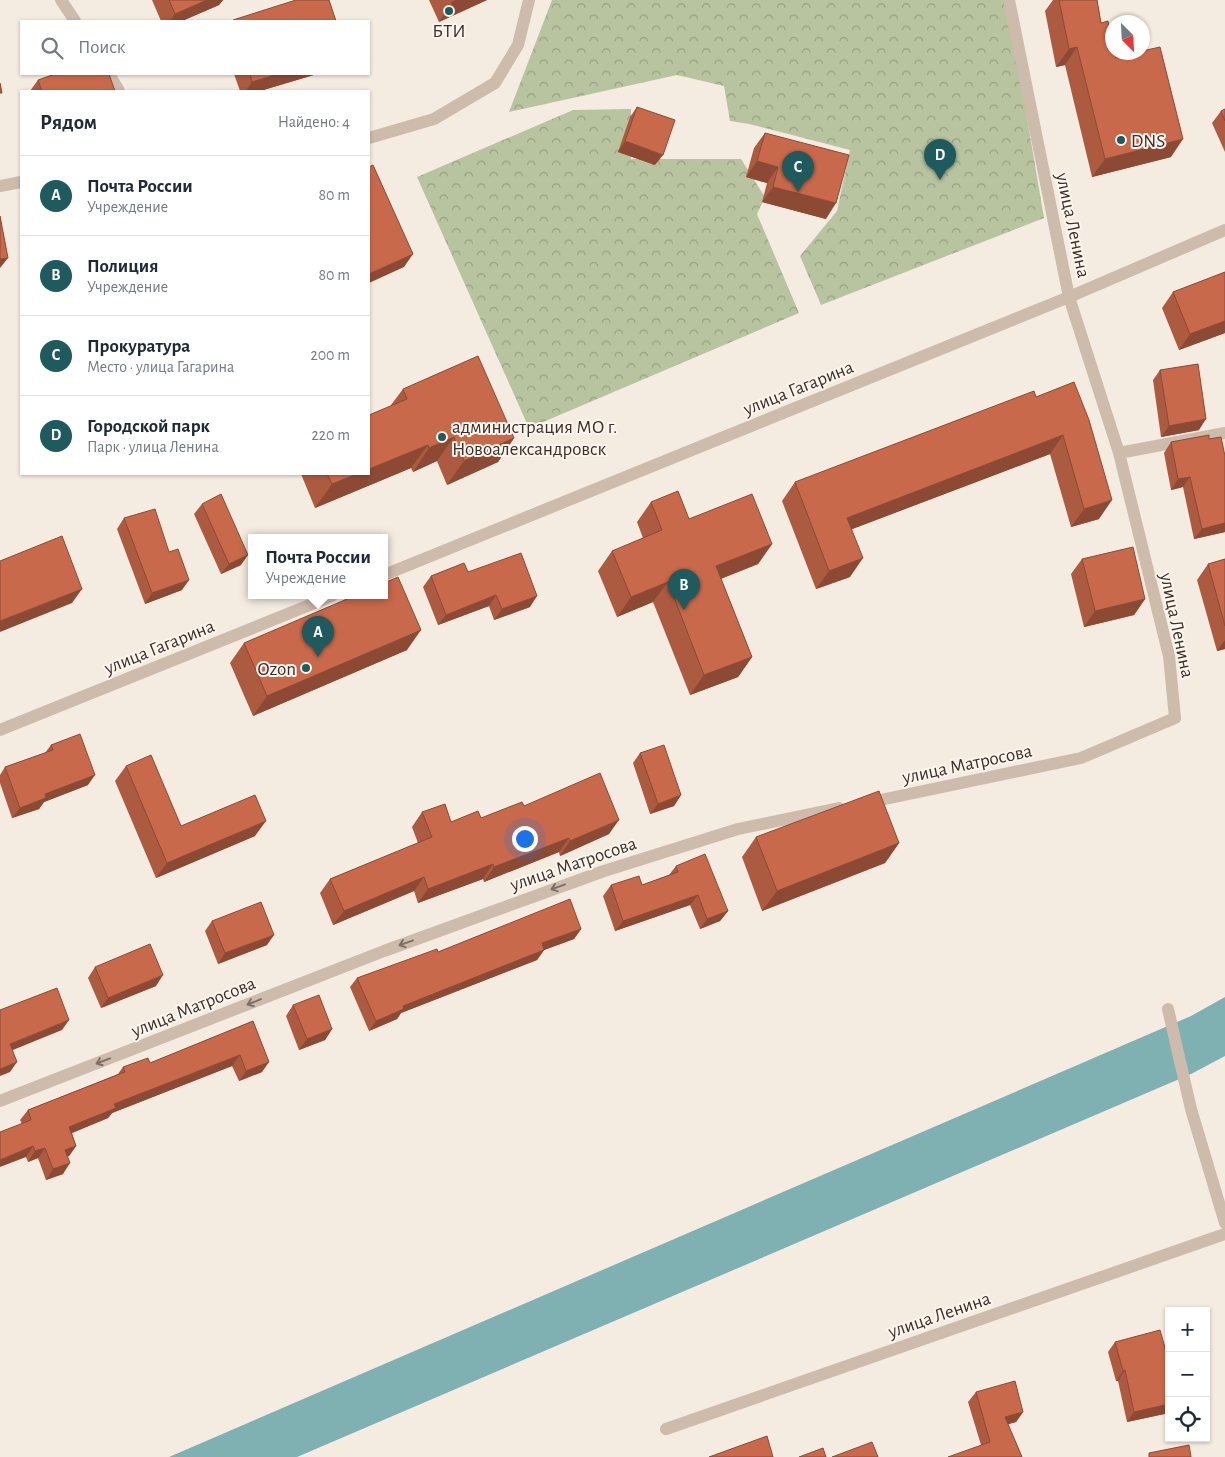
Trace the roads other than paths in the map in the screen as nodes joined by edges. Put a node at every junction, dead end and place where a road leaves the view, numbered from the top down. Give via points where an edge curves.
1 (61, 0) edge
2 (530, 0) edge
3 (1009, 0) edge
4 (74, 20) edge
5 (110, 75) edge
6 (118, 90) edge
7 (370, 138) edge
8 (20, 182) edge
9 (0, 186) edge
10 (1225, 230) edge
11 (1069, 297) junction
12 (1225, 433) edge
13 (1119, 454) junction
14 (388, 573) edge
15 (325, 599) edge
16 (1175, 718) joint
17 (0, 730) edge
18 (1168, 1008) dead end
19 (0, 1101) edge
20 (1225, 1223) edge
21 (1225, 1234) edge
22 (666, 1428) dead end

1 - 4 street
2 - 7 street via 518,45 495,83 434,119
3 - 11 street, улица Ленина
5 - 6 street
8 - 9 street
10 - 11 street, улица Гагарина
11 - 13 street, улица Ленина
11 - 14 street, улица Гагарина
12 - 13 street
13 - 16 street, улица Ленина via 1169,656
15 - 17 street, улица Гагарина
16 -> 19 street, улица Матросова via 1082,758 738,829 604,871 375,954
18 - 20 street via 1191,1109
21 - 22 street, улица Ленина

